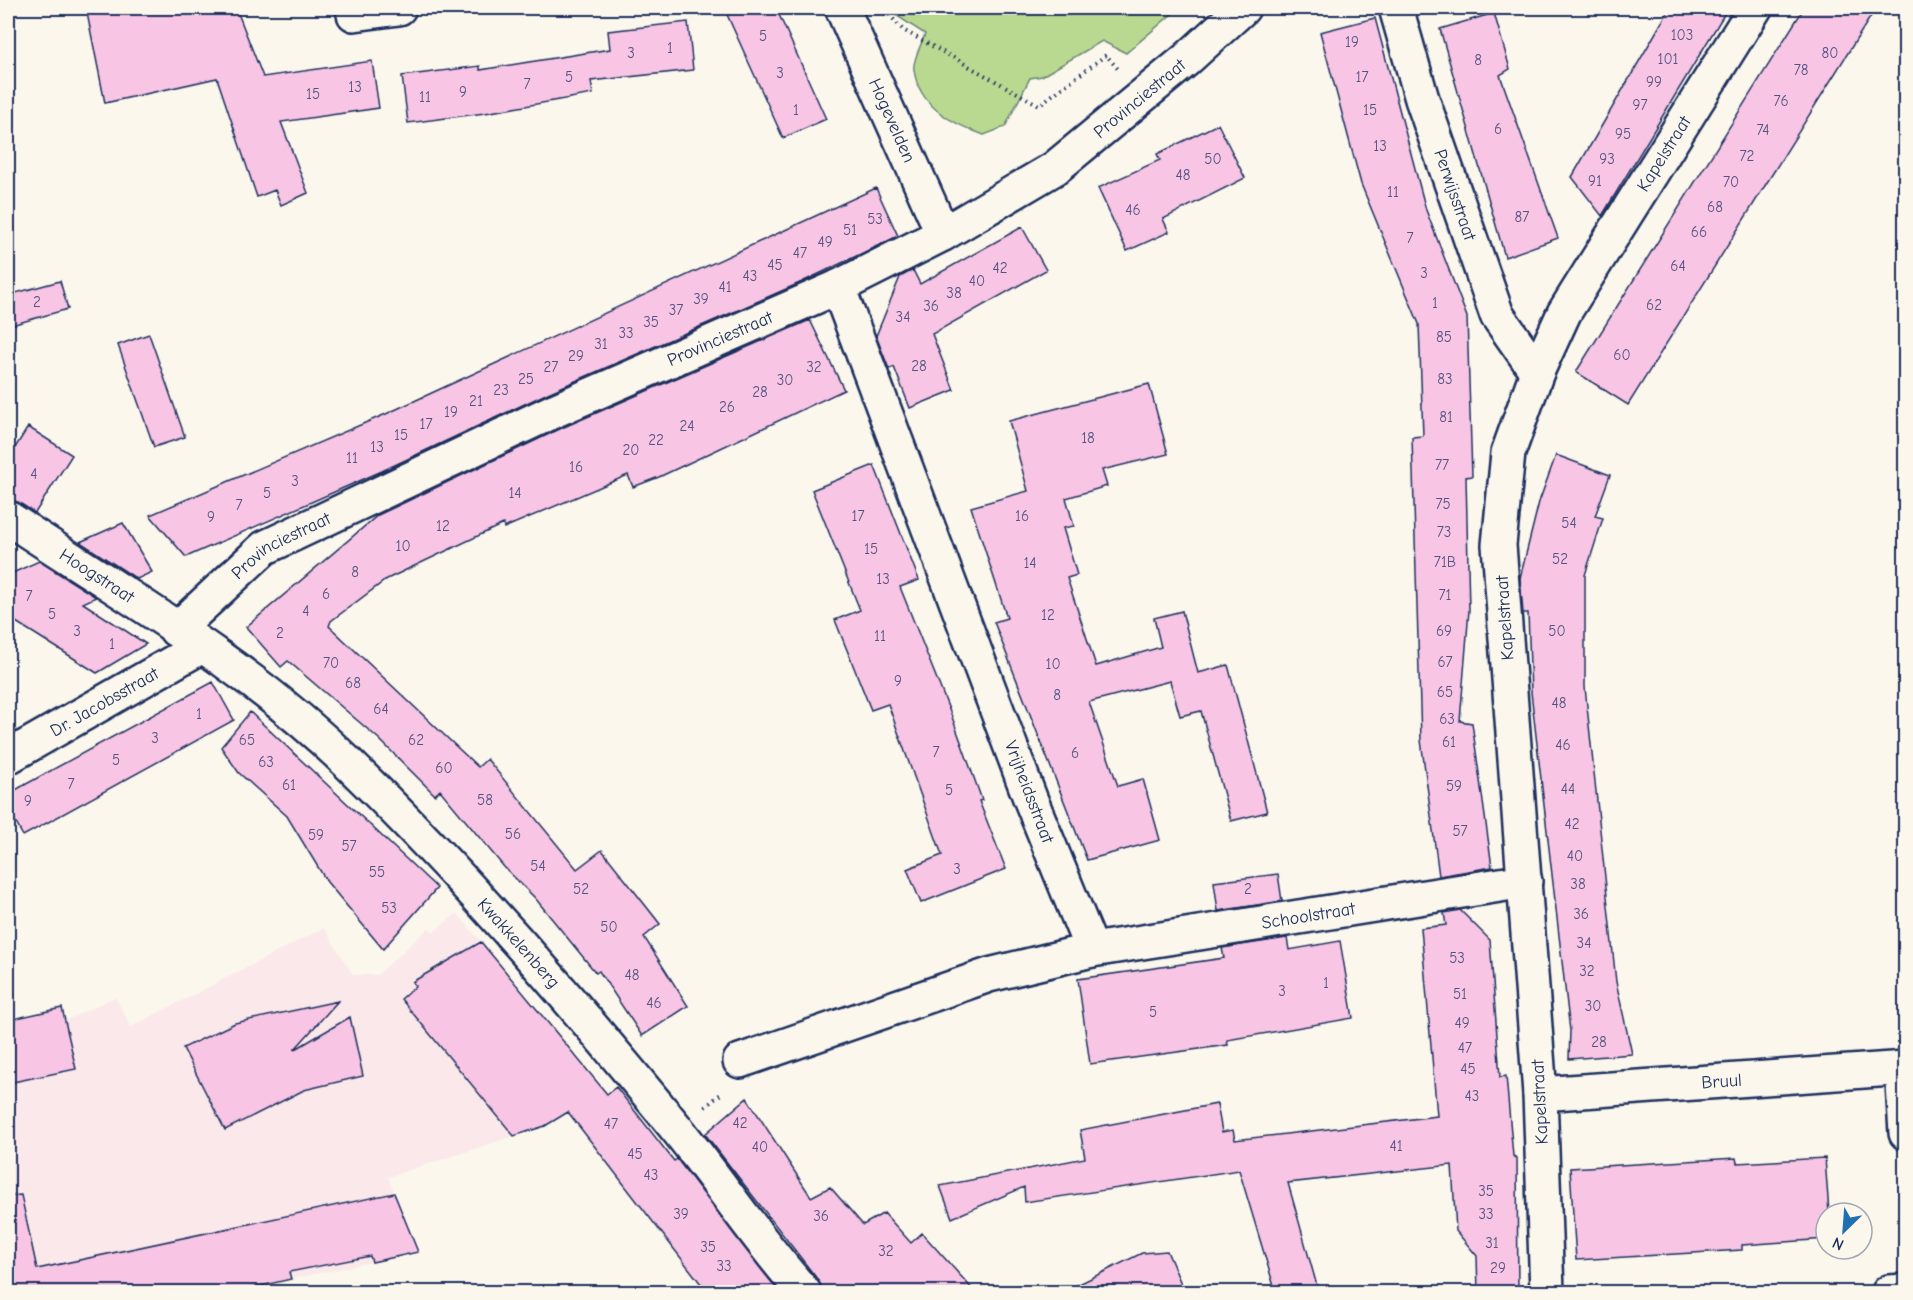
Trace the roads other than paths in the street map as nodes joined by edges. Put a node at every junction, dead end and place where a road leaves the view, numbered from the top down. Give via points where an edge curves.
1 (353, 8) edge
2 (399, 8) edge
3 (842, 8) edge
4 (1243, 8) edge
5 (1396, 8) edge
6 (1755, 8) edge
7 (943, 234) junction
8 (838, 287) junction
9 (1537, 372) junction
10 (8, 518) edge
11 (188, 637) junction
12 (8, 757) edge
13 (1525, 881) junction
14 (1092, 950) junction
15 (741, 1060) road end
16 (1904, 1068) edge
17 (1540, 1094) junction
18 (1905, 1133) edge
19 (1905, 1291) edge
20 (804, 1293) edge
21 (1547, 1293) edge
22 (1889, 1293) edge

1 - 2 street via 354,14
3 - 7 street, Hogevelden
4 - 7 street, Provinciestraat via 1055,168
5 - 9 street, Perwijsstraat via 1422,99 1497,315
6 - 9 street, Kapelstraat via 1564,313
7 - 8 street, Provinciestraat
8 - 11 street, Provinciestraat via 556,410 264,548
8 - 14 street, Vrijheidsstraat via 1030,798
9 - 13 street, Kapelstraat via 1508,453 1499,545
10 - 11 street, Hoogstraat
11 - 12 street, Dr. Jacobsstraat
11 - 20 street, Kwakkelenberg via 277,701 349,764 520,943 677,1130
13 - 14 street, Schoolstraat
13 - 17 street, Kapelstraat
14 - 15 street via 989,975
16 - 17 street, Bruul
16 - 18 street, Bruul
17 - 21 street, Kapelstraat
19 - 22 street

